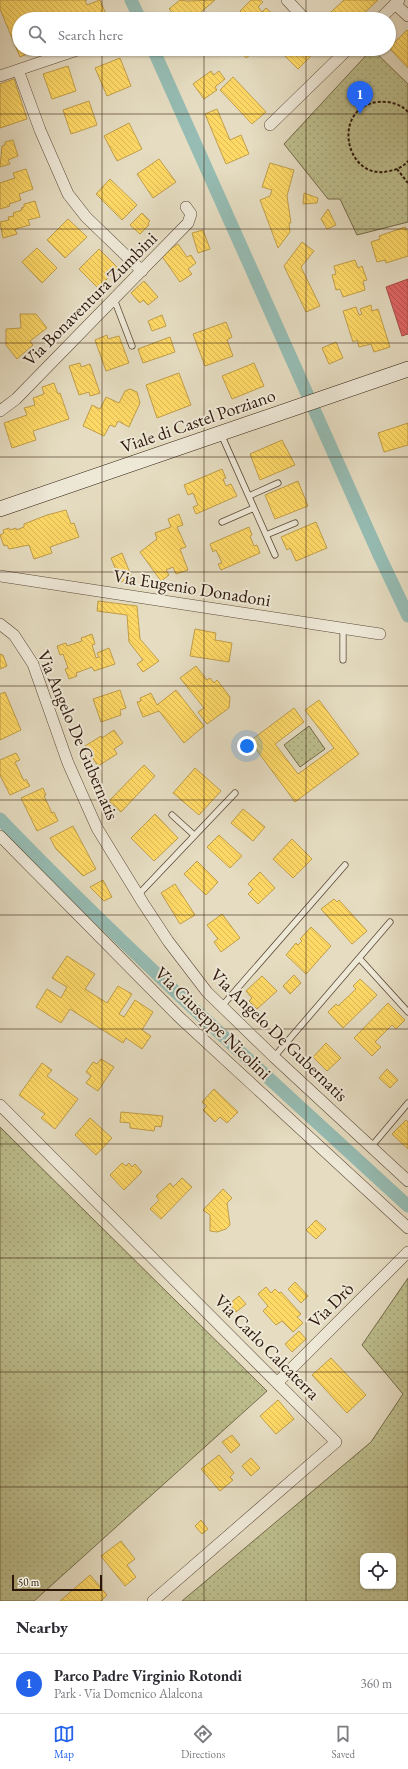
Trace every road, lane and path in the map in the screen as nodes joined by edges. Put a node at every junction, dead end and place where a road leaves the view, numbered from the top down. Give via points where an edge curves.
1 (287, 0) edge
2 (397, 2) edge
3 (299, 12) edge
4 (387, 12) edge
5 (408, 16) edge
6 (59, 56) edge
7 (336, 56) edge
8 (18, 70) junction
9 (0, 76) edge
10 (408, 112) edge
11 (270, 126) dead end
12 (408, 161) edge
13 (397, 169) junction
14 (408, 183) edge
15 (186, 207) dead end
16 (142, 271) junction
17 (114, 299) junction
18 (132, 346) dead end
19 (408, 370) edge
20 (0, 411) edge
21 (221, 434) junction
22 (278, 483) dead end
23 (249, 496) junction
24 (254, 508) junction
25 (0, 509) edge
26 (222, 522) dead end
27 (295, 523) dead end
28 (266, 535) junction
29 (275, 555) dead end
30 (0, 576) edge
31 (0, 625) edge
32 (343, 628) junction
33 (380, 634) dead end
34 (343, 660) dead end
35 (234, 793) dead end
36 (172, 815) dead end
37 (194, 835) junction
38 (0, 836) edge
39 (346, 865) dead end
40 (138, 896) junction
41 (390, 922) dead end
42 (359, 958) junction
43 (222, 1006) junction
44 (408, 1012) edge
45 (274, 1057) junction
46 (408, 1103) edge
47 (0, 1105) edge
48 (371, 1147) junction
49 (408, 1181) edge
50 (408, 1228) edge
51 (408, 1252) edge
52 (278, 1382) junction
53 (153, 1601) edge

1 - 3 street
2 - 4 street
2 - 5 street
6 - 8 street
7 - 11 street
8 - 9 street
8 - 16 street via 40,130 68,194 86,217
10 - 13 path via 396,104 384,101 372,103 357,113 349,128 350,150 364,167 386,172
12 - 13 path
13 - 14 path
15 - 16 street, Via Bonaventura Zumbini via 191,214 190,222
16 - 17 street, Via Bonaventura Zumbini
17 - 18 lane
17 - 20 street, Via Bonaventura Zumbini via 16,399
19 - 21 street, Viale di Castel Porziano
21 - 23 lane
21 - 25 street, Viale di Castel Porziano
22 - 23 lane
23 - 24 lane
24 - 26 lane
24 - 28 lane
27 - 28 lane
28 - 29 lane
30 - 32 street, Via Eugenio Donadoni
31 - 40 street, Via Angelo De Gubernatis via 14,635 33,664 68,763 97,828
32 - 33 street, Via Eugenio Donadoni
32 - 34 lane
35 - 37 lane
36 - 37 lane
37 - 40 lane
38 - 50 street, Via Giuseppe Nicolini via 180,1017
39 - 43 lane
40 - 43 street, Via Angelo De Gubernatis via 168,941 207,992
41 - 42 lane
42 - 44 lane
42 - 45 lane
43 - 45 street, Via Angelo De Gubernatis
45 - 48 street, Via Angelo De Gubernatis
46 - 48 lane
47 - 52 street, Via Carlo Calcaterra
48 - 49 street, Via Angelo De Gubernatis
51 - 52 street, Via Drò
52 - 53 street, Via Carlo Calcaterra via 336,1442

